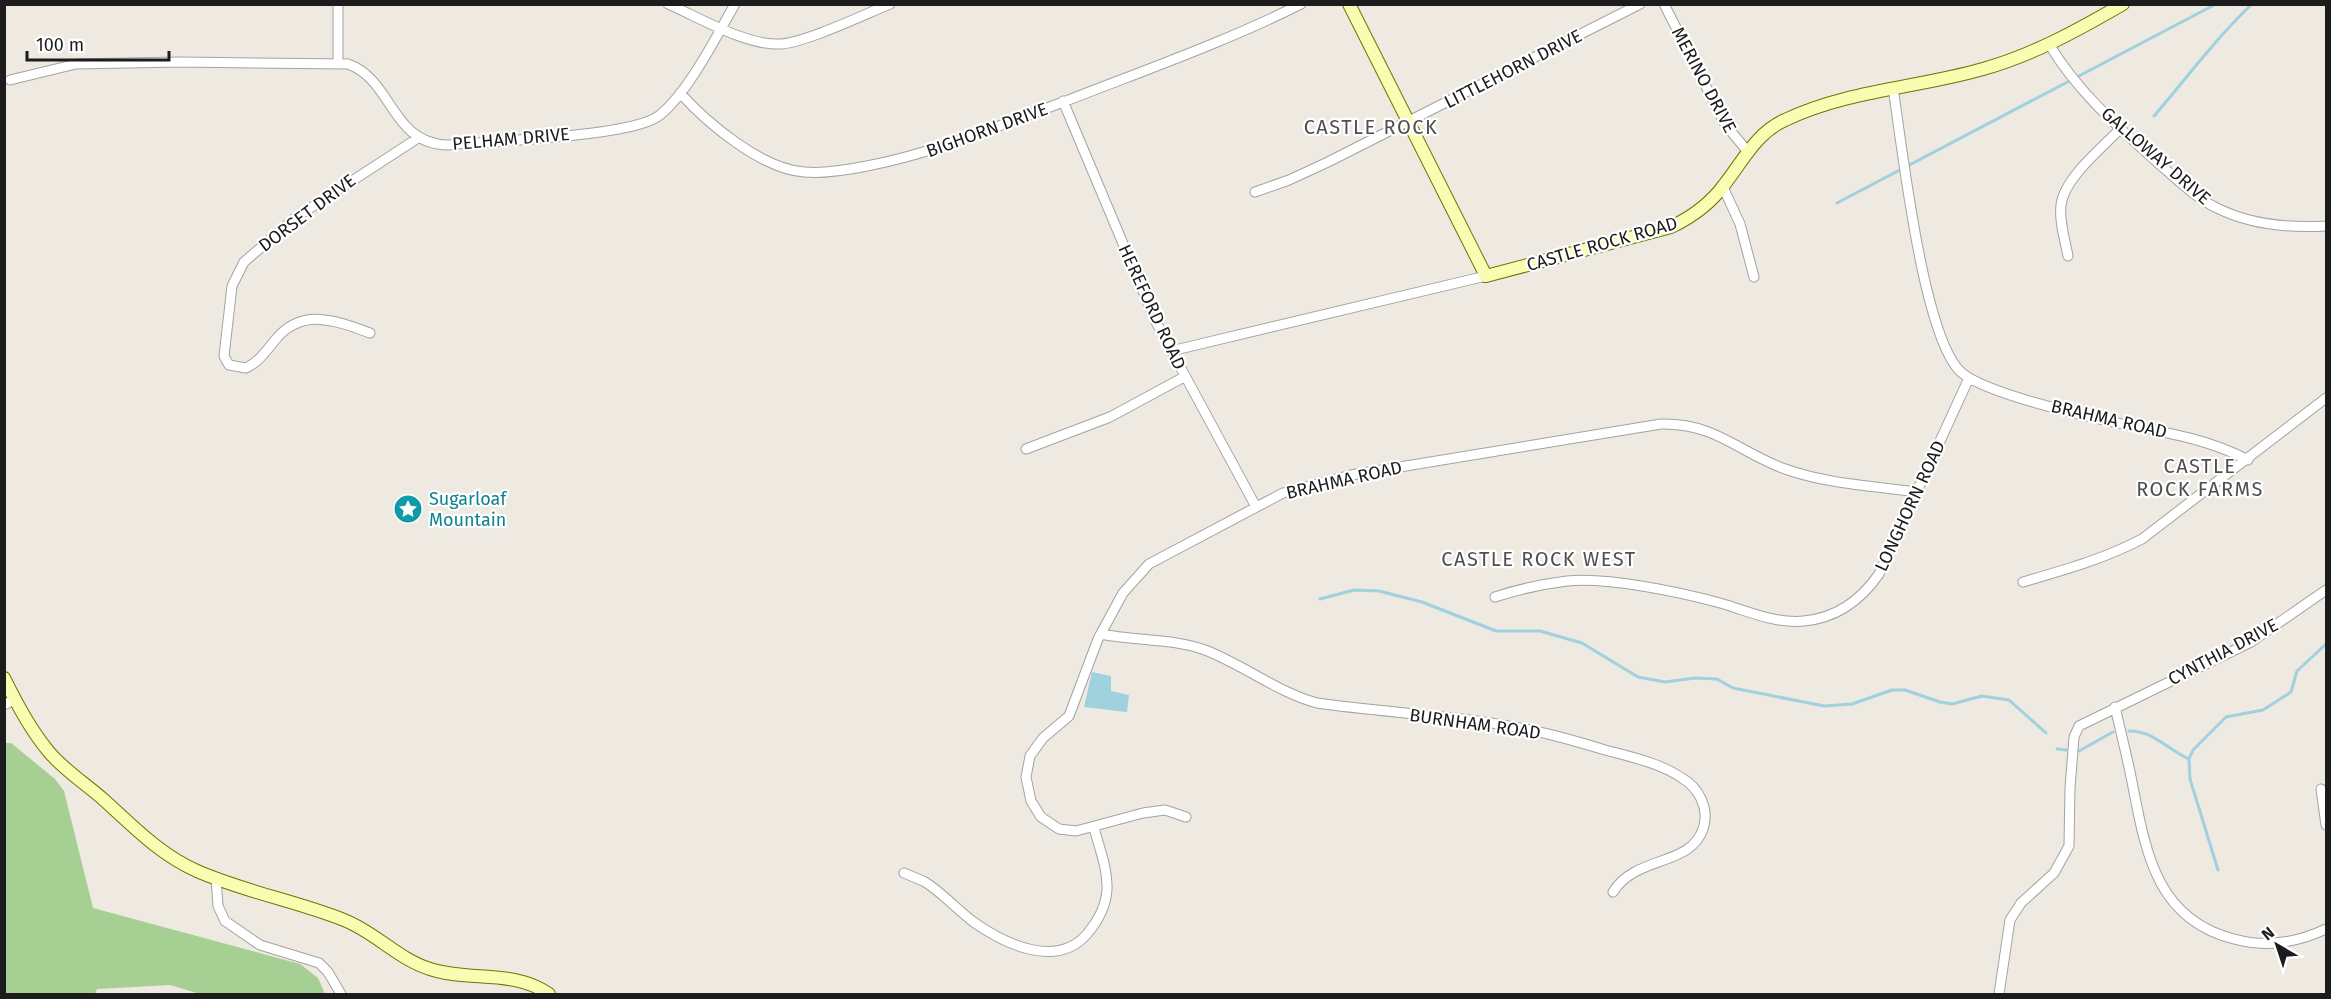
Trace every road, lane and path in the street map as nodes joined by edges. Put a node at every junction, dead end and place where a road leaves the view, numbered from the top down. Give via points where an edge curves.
1 (338, 4) edge
2 (668, 4) edge
3 (735, 4) edge
4 (890, 4) edge
5 (1301, 4) edge
6 (1349, 4) edge
7 (1640, 4) edge
8 (1664, 4) edge
9 (2123, 4) edge
10 (721, 28) junction
11 (2049, 44) junction
12 (338, 64) junction
13 (10, 80) dead end
14 (1893, 88) junction
15 (680, 93) junction
16 (1064, 101) junction
17 (1408, 122) junction
18 (2121, 128) junction
19 (418, 138) junction
20 (1748, 152) junction
21 (1723, 187) junction
22 (1255, 192) dead end
23 (2326, 226) edge
24 (2068, 256) dead end
25 (1486, 276) junction
26 (1754, 277) dead end
27 (370, 333) dead end
28 (1171, 351) junction
29 (1184, 377) junction
30 (1969, 378) junction
31 (2326, 398) edge
32 (1026, 449) dead end
33 (2248, 460) junction
34 (1917, 492) junction
35 (1255, 506) junction
36 (2023, 582) dead end
37 (2326, 590) edge
38 (1496, 597) dead end
39 (1101, 634) junction
40 (4, 678) edge
41 (10, 702) edge
42 (2115, 707) junction
43 (2321, 789) dead end
44 (1186, 817) dead end
45 (2326, 825) edge
46 (1094, 828) junction
47 (904, 873) dead end
48 (216, 878) junction
49 (1613, 892) dead end
50 (2326, 929) edge
51 (341, 994) edge
52 (549, 994) edge
53 (1999, 994) edge

1 - 12 street
2 - 10 street
3 - 10 street, PELHAM DRIVE
4 - 10 street via 781,44 758,41
5 - 16 street, BIGHORN DRIVE via 1244,33
6 - 17 street
7 - 17 street, LITTLEHORN DRIVE
8 - 20 street, MERINO DRIVE via 1725,124
9 - 11 street, CASTLE ROCK ROAD
10 - 15 street, PELHAM DRIVE
11 - 14 street, CASTLE ROCK ROAD via 1982,70
11 - 18 street, GALLOWAY DRIVE via 2076,84
12 - 13 street via 76,64
12 - 19 street via 348,64 364,73
14 - 20 street, CASTLE ROCK ROAD via 1854,95 1786,119 1765,132
14 - 30 street via 1930,307 1947,353
15 - 16 street, BIGHORN DRIVE via 723,132 776,165 804,172 839,171 899,160
15 - 19 street, PELHAM DRIVE via 659,116 630,128 448,145
16 - 28 street, HEREFORD ROAD via 1139,286
17 - 22 street, LITTLEHORN DRIVE via 1290,180
17 - 25 street
18 - 23 street, GALLOWAY DRIVE via 2192,192 2220,210 2268,224
18 - 24 street via 2062,196
19 - 27 street, DORSET DRIVE via 295,218 243,262 232,286 224,356 230,365 246,368 284,332 312,318 336,320
20 - 21 street, CASTLE ROCK ROAD
21 - 25 street, CASTLE ROCK ROAD via 1698,212 1671,227
21 - 26 street via 1740,224
25 - 28 street, CASTLE ROCK ROAD
28 - 29 street, HEREFORD ROAD
29 - 32 street via 1110,417
29 - 35 street, HEREFORD ROAD
30 - 33 street, BRAHMA ROAD via 2085,416 2195,438
30 - 34 street, LONGHORN ROAD
31 - 33 street
33 - 36 street via 2142,539 2073,568
34 - 35 street, BRAHMA ROAD via 1801,475 1707,431 1684,424 1661,424 1351,475 1305,486
34 - 38 street, LONGHORN ROAD via 1872,584 1851,604 1822,618 1781,621 1687,596 1586,581 1542,585
35 - 39 street, BRAHMA ROAD via 1149,564 1123,593
37 - 42 street, CYNTHIA DRIVE via 2251,642
39 - 46 street, BRAHMA ROAD via 1069,716 1035,748 1026,777 1031,801 1049,824 1069,831
39 - 49 street, BURNHAM ROAD via 1203,649 1290,694 1317,703 1524,728 1637,759 1682,777 1702,800 1705,819 1700,836 1687,850 1633,871
40 - 41 street
41 - 48 street via 61,764 154,846
42 - 50 street via 2146,851 2161,885 2177,906 2210,931 2245,942 2279,943
42 - 53 street, CYNTHIA DRIVE via 2082,723 2076,732 2069,846 2054,873 2020,903 2010,920
43 - 45 street
44 - 46 street, BRAHMA ROAD via 1165,810
46 - 47 street via 1108,882 1106,905 1083,939 1059,951 1039,953 1017,945 976,924 926,883
48 - 51 street via 218,906 225,921 260,945 319,963
48 - 52 street via 346,921 416,964 513,978

